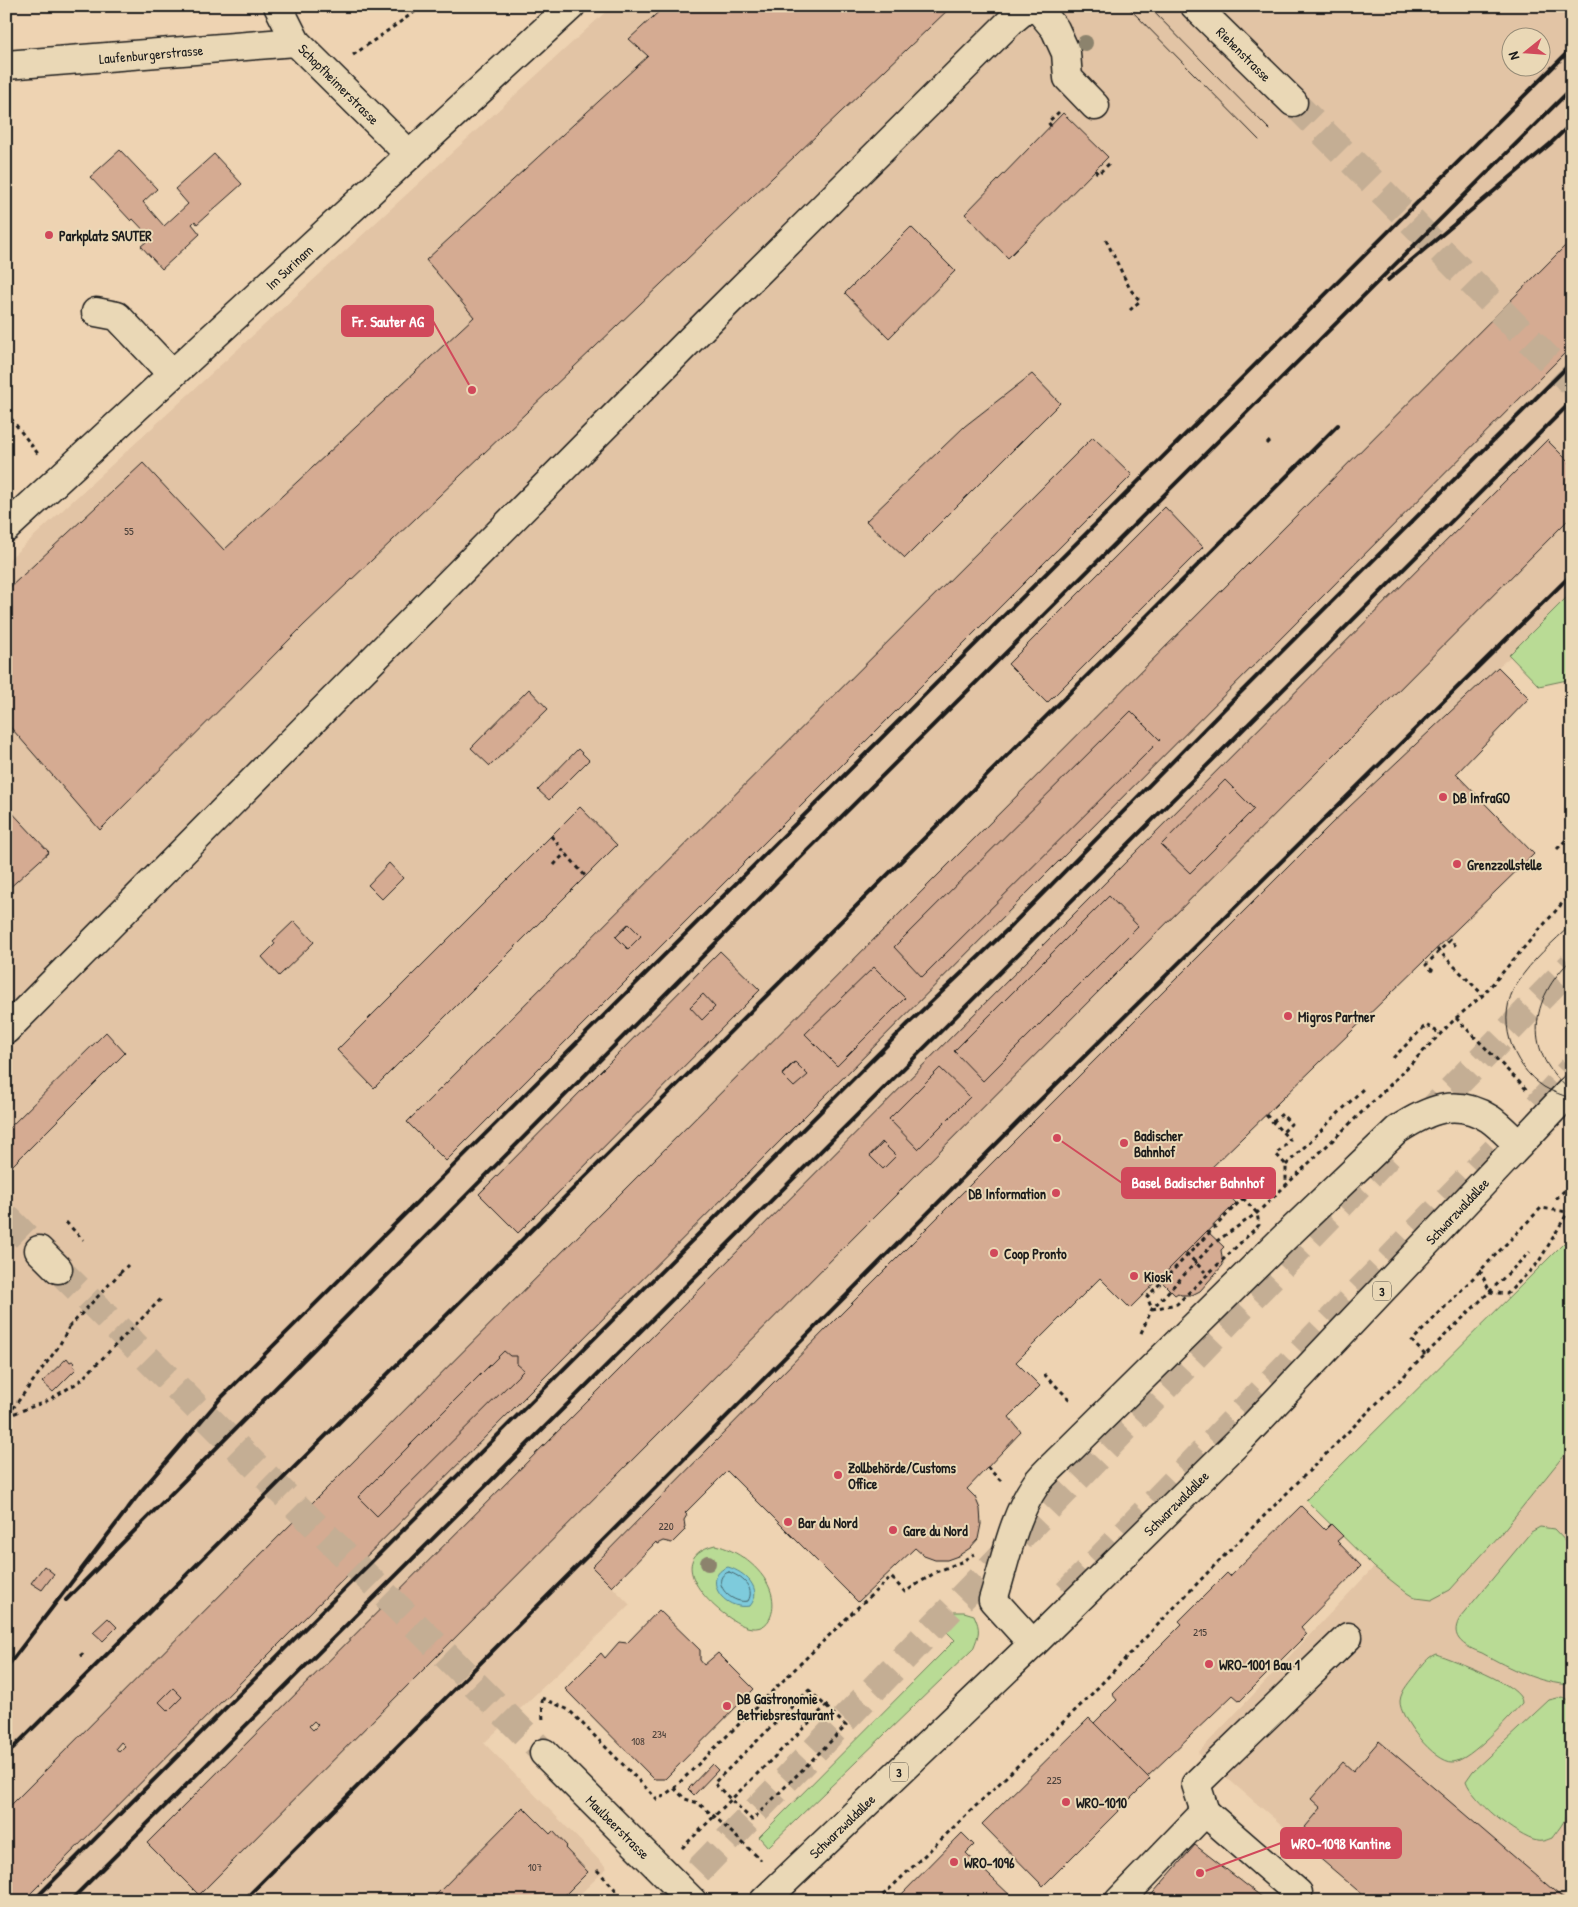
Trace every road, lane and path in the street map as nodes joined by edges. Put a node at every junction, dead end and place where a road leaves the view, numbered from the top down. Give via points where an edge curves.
1 (278, 6) edge
2 (423, 6) edge
3 (571, 6) edge
4 (1030, 6) edge
5 (1036, 6) edge
6 (1195, 6) edge
7 (296, 42) junction
8 (6, 65) edge
9 (328, 72) junction
10 (1293, 102) tunnel mouth
11 (1095, 106) dead end
12 (1059, 112) dead end
13 (1051, 126) dead end
14 (410, 155) junction
15 (1111, 162) dead end
16 (1095, 170) dead end
17 (1106, 240) dead end
18 (1130, 310) dead end
19 (96, 312) dead end
20 (172, 374) junction
21 (6, 412) edge
22 (1271, 440) dead end
23 (1267, 444) dead end
24 (59, 480) junction
25 (6, 528) edge
26 (551, 836) dead end
27 (1572, 837) edge
28 (1557, 849) dead end
29 (565, 853) junction
30 (554, 865) dead end
31 (586, 877) dead end
32 (1571, 894) edge
33 (1457, 947) dead end
34 (1438, 950) junction
35 (1433, 971) dead end
36 (1483, 995) junction
37 (1456, 1018) junction
38 (6, 1030) edge
39 (1441, 1034) junction
40 (1393, 1058) dead end
41 (1364, 1088) dead end
42 (1572, 1089) edge
43 (1549, 1113) junction
44 (1266, 1115) dead end
45 (1273, 1122) junction
46 (1283, 1132) junction
47 (1519, 1145) junction
48 (1286, 1165) junction
49 (1572, 1183) edge
50 (1286, 1185) junction
51 (1556, 1199) dead end
52 (1570, 1210) edge
53 (1257, 1213) junction
54 (66, 1222) dead end
55 (83, 1240) dead end
56 (1530, 1252) dead end
57 (1186, 1254) junction
58 (1196, 1262) junction
59 (127, 1266) dead end
60 (1480, 1270) junction
61 (1208, 1275) dead end
62 (1490, 1292) junction
63 (163, 1297) dead end
64 (1152, 1309) junction
65 (1141, 1333) dead end
66 (1425, 1355) junction
67 (1044, 1374) dead end
68 (1072, 1402) dead end
69 (7, 1417) edge
70 (988, 1467) dead end
71 (1005, 1485) dead end
72 (979, 1550) dead end
73 (1348, 1637) dead end
74 (1033, 1644) junction
75 (85, 1652) dead end
76 (80, 1656) dead end
77 (542, 1698) dead end
78 (829, 1703) dead end
79 (826, 1707) junction
80 (544, 1753) tunnel mouth
81 (674, 1788) junction
82 (731, 1800) junction
83 (1205, 1812) junction
84 (714, 1816) junction
85 (660, 1869) junction
86 (597, 1870) dead end
87 (783, 1881) junction
88 (1299, 1898) edge
89 (622, 1901) edge
90 (692, 1901) edge
91 (764, 1901) edge
92 (877, 1901) edge
93 (1119, 1901) edge

1 - 7 street, Schopfheimerstrasse
2 - 9 path
3 - 14 street, Im Surinam
4 - 38 street via 1010,21 706,324
5 - 11 street via 1055,29 1066,53 1068,78
6 - 10 street, Riehenstrasse
7 - 8 street, Laufenburgerstrasse
7 - 9 street, Schopfheimerstrasse
9 - 14 street, Schopfheimerstrasse
12 - 13 path via 1048,122
14 - 20 street, Im Surinam
15 - 16 path via 1098,174
17 - 18 path via 1130,289 1140,301
19 - 20 street via 117,316
20 - 24 street, Im Surinam
21 - 24 path
22 - 23 path
24 - 25 street, Im Surinam
26 - 29 path
27 - 28 path
29 - 30 path
29 - 31 path
32 - 36 path
33 - 34 path via 1450,940
34 - 35 path via 1426,965
34 - 36 path
36 - 37 path
37 - 39 path
37 - 43 path
39 - 40 path via 1426,1025
39 - 50 path
41 - 48 path
42 - 43 street, Schwarzwaldallee / 3
43 - 47 street, Schwarzwaldallee / 3
44 - 45 path
45 - 46 path
45 - 46 path via 1282,1114 1291,1124
46 - 48 path via 1290,1140 1276,1154
47 - 74 street, Schwarzwaldallee / 3 via 1241,1439
47 - 74 street via 1491,1119 1469,1109 1442,1108 1419,1116 1397,1130 1036,1483 1013,1534 993,1600
48 - 50 path
49 - 51 path
50 - 53 path
52 - 60 path via 1541,1208
52 - 62 path via 1538,1263 1507,1294
53 - 57 path via 1244,1198
53 - 58 path via 1214,1243
54 - 55 path
56 - 62 path
57 - 58 path
57 - 64 path via 1147,1297
58 - 61 path
58 - 64 path
59 - 69 path, bridge via 69,1328
60 - 62 path
60 - 66 path via 1412,1341
62 - 66 path
63 - 69 path via 79,1382 43,1403
64 - 65 path
66 - 92 path via 1204,1576 1085,1701
67 - 68 path
70 - 71 path
72 - 81 path via 905,1592 891,1578
73 - 83 street via 1196,1784
74 - 87 street, Schwarzwaldallee / 3
75 - 76 path
77 - 81 path via 569,1710 658,1800
78 - 79 path
79 - 82 path
79 - 82 path via 809,1690 806,1692 714,1783
79 - 82 path via 846,1726 752,1820
80 - 85 street, Maulbeerstrasse
81 - 84 path
82 - 84 path
83 - 88 street
83 - 93 street
84 - 85 path
84 - 87 path
85 - 90 street, Maulbeerstrasse
86 - 89 path
87 - 91 street, Schwarzwaldallee / 3

